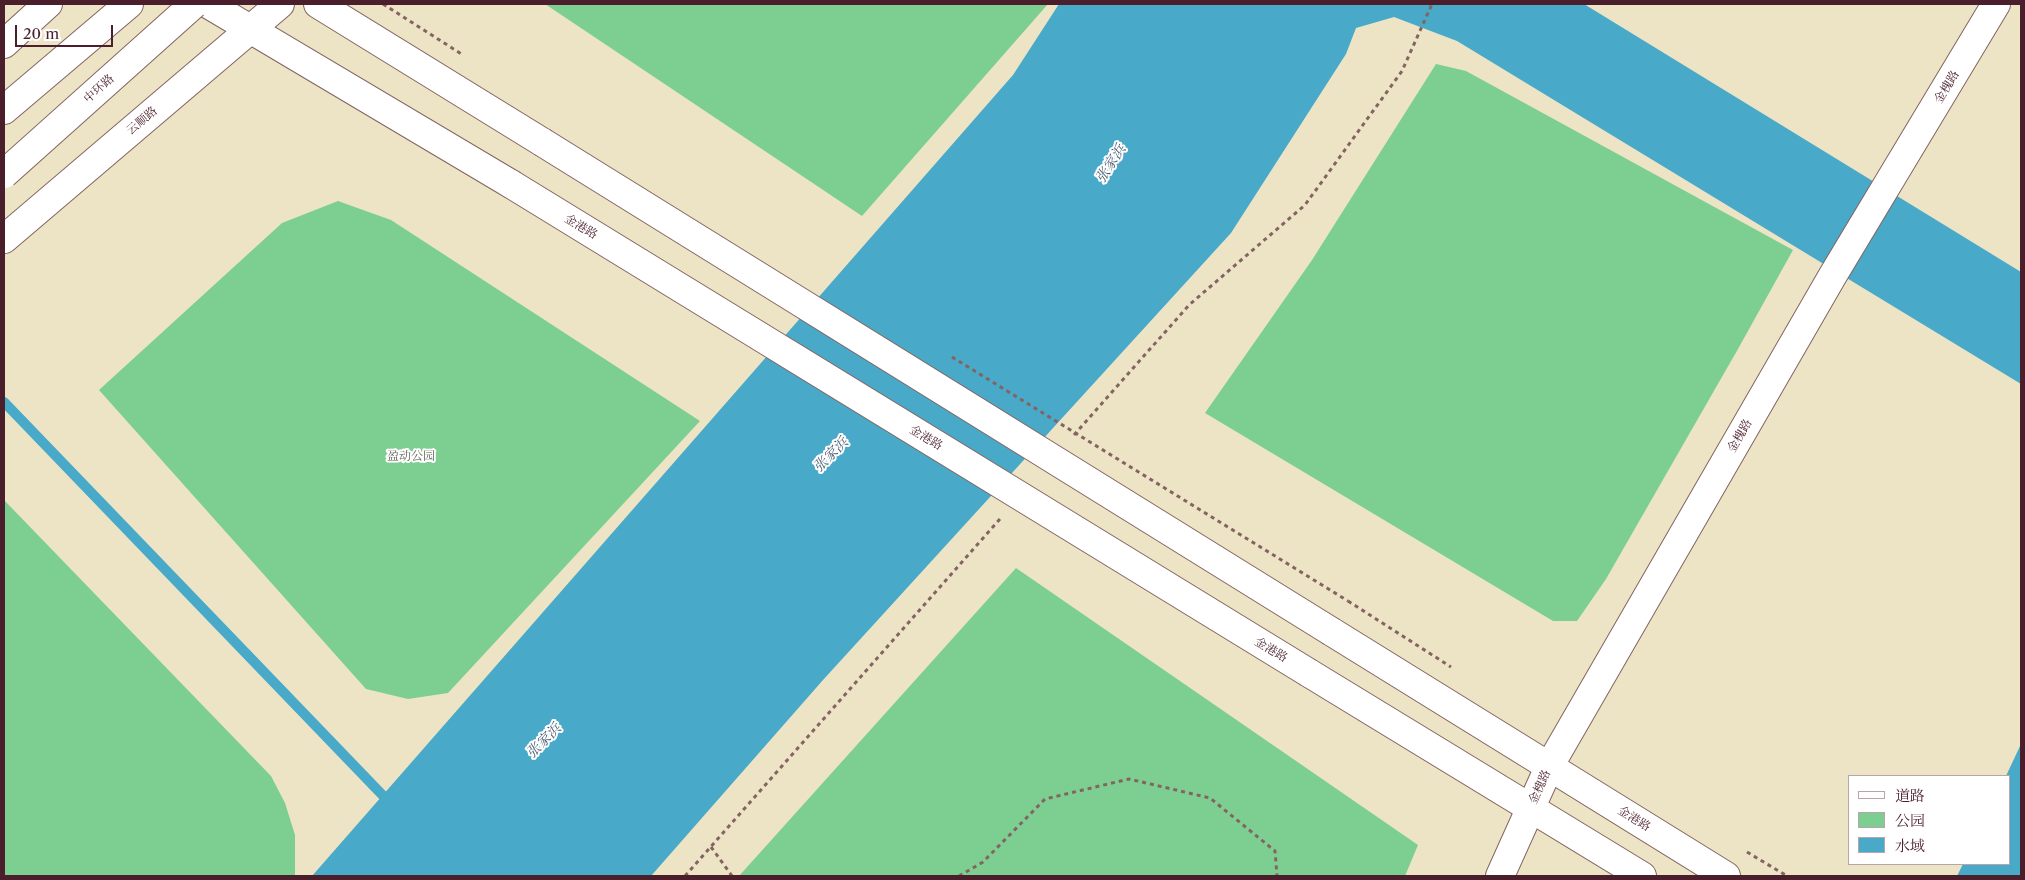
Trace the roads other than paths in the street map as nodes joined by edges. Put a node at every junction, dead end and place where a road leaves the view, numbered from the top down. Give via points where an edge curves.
1 (48, 4) edge
2 (129, 4) edge
3 (194, 4) edge
4 (208, 4) edge
5 (280, 4) edge
6 (318, 4) edge
7 (1996, 4) edge
8 (250, 29) junction
9 (4, 44) edge
10 (4, 110) edge
11 (4, 174) edge
12 (4, 239) edge
13 (1550, 766) junction
14 (1530, 808) junction
15 (1500, 876) edge
16 (1642, 876) edge
17 (1726, 876) edge

1 - 9 main road
2 - 10 main road
3 - 11 main road, 中环路, bridge
4 - 8 main road, 金港路
5 - 8 main road, 云顺路
6 - 13 main road, 金港路, bridge
7 - 13 main road, 金槐路 via 1833,274
8 - 12 main road, 云顺路
8 - 14 main road, 金港路, bridge via 511,184
13 - 14 main road, 金槐路
13 - 17 main road, 金港路
14 - 15 main road, 金槐路
14 - 16 main road, 金港路

